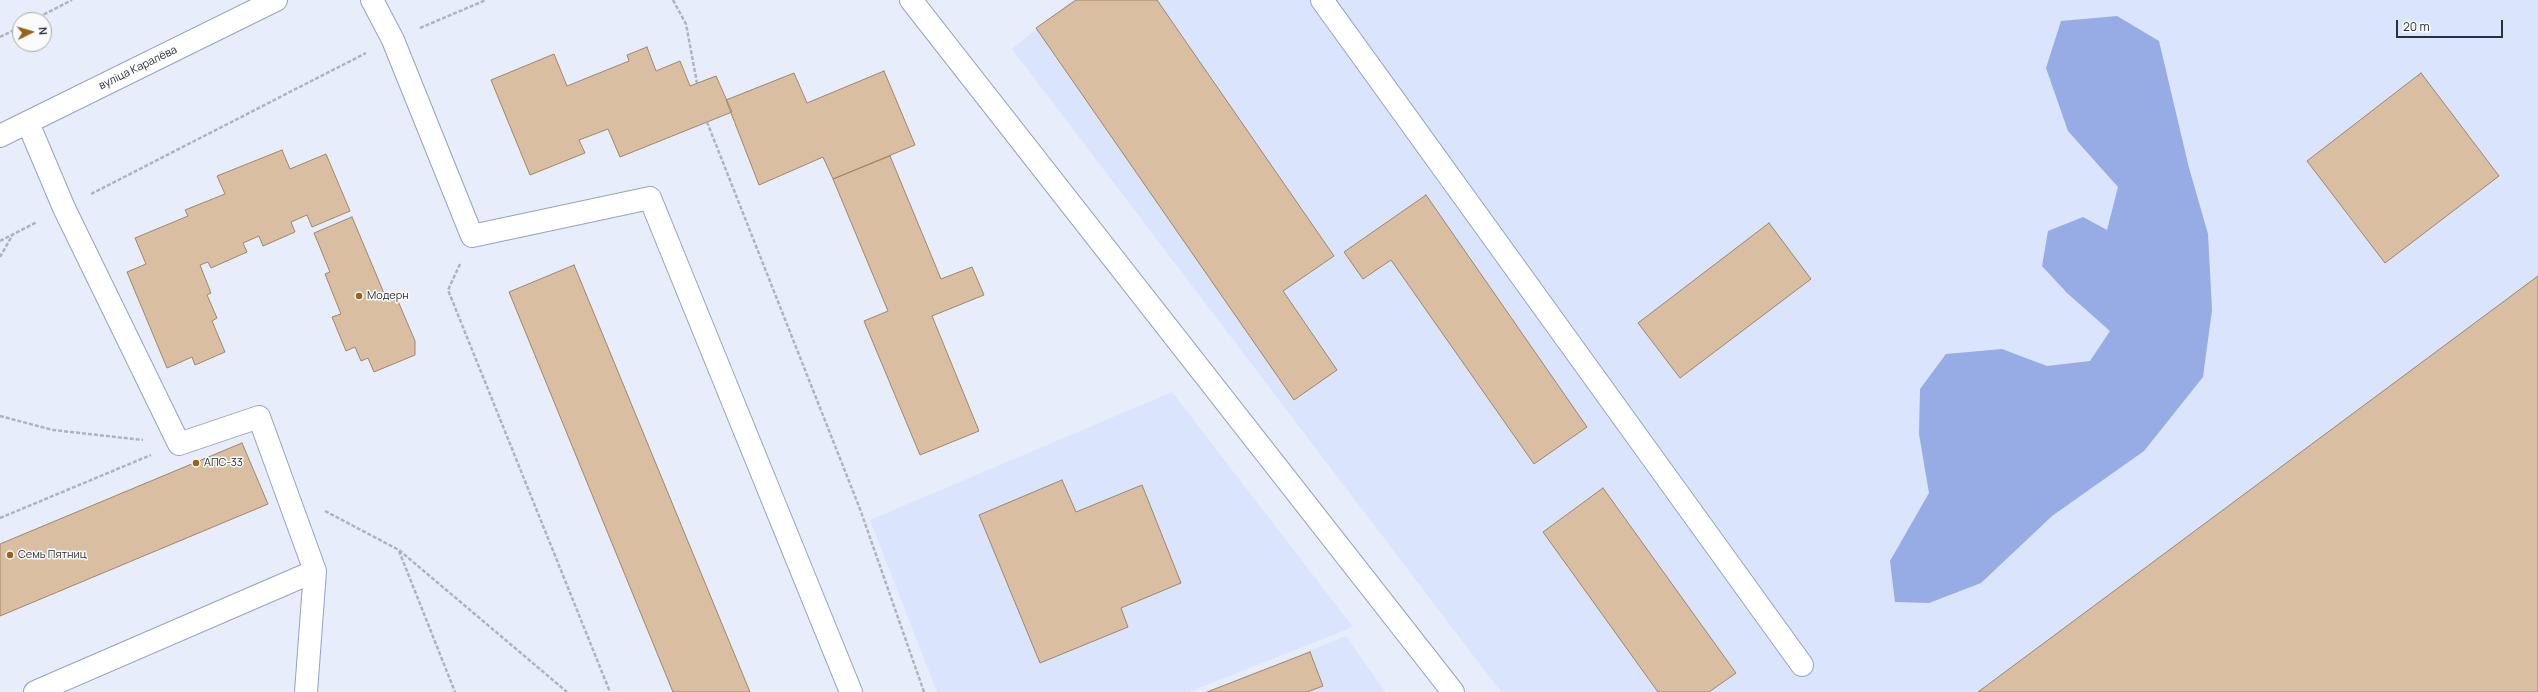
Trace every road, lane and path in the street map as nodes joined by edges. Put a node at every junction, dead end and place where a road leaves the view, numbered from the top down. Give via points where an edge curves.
1 (72, 0) edge
2 (276, 0) edge
3 (372, 0) edge
4 (486, 0) edge
5 (673, 0) edge
6 (911, 0) edge
7 (1322, 0) edge
8 (49, 12) edge
9 (12, 30) edge
10 (0, 37) edge
11 (393, 40) junction
12 (697, 83) dead end
13 (707, 122) dead end
14 (28, 123) junction
15 (0, 136) edge
16 (64, 208) junction
17 (13, 234) junction
18 (472, 236) junction
19 (0, 241) edge
20 (0, 257) edge
21 (0, 416) edge
22 (179, 444) junction
23 (286, 490) junction
24 (0, 518) edge
25 (399, 550) junction
26 (315, 571) junction
27 (1802, 665) dead end
28 (35, 692) edge
29 (306, 692) edge
30 (455, 692) edge
31 (567, 692) edge
32 (610, 692) edge
33 (851, 692) edge
34 (924, 692) edge
35 (1453, 692) edge

1 - 8 path
2 - 14 street, вуліца Каралёва
3 - 11 street
4 - 11 path
5 - 12 path via 686,24
6 - 35 street
7 - 27 street
9 - 10 path
11 - 16 path
11 - 18 street
13 - 34 path via 860,509
14 - 15 street, вуліца Каралёва
14 - 16 street
16 - 17 path
16 - 22 street
17 - 19 path
17 - 20 path
18 - 32 path via 448,290
18 - 33 street via 650,198
21 - 22 path via 53,430
22 - 23 street via 259,417
22 - 24 path
23 - 25 path
23 - 26 street
25 - 30 path
25 - 31 path
26 - 28 street
26 - 29 street

